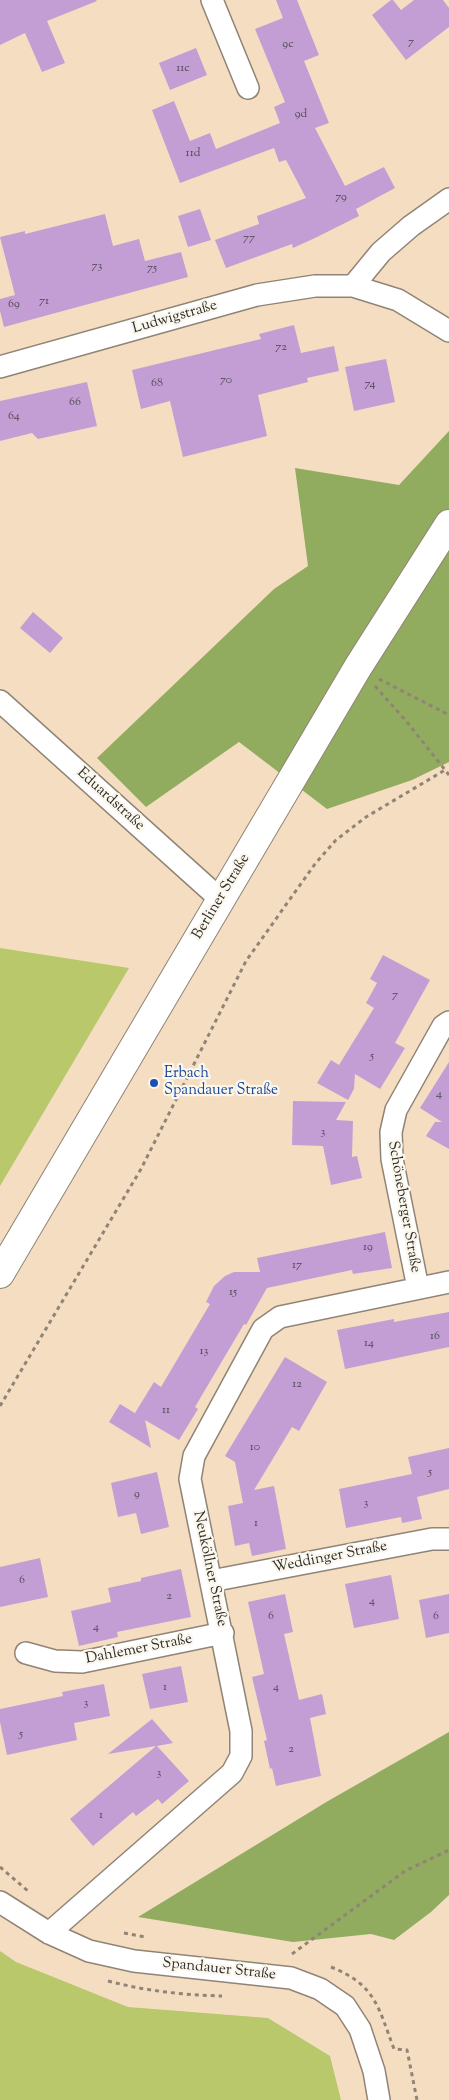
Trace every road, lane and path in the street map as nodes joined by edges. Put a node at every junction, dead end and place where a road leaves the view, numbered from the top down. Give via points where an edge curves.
1 (212, 0) edge
2 (248, 88) dead end
3 (449, 199) edge
4 (353, 286) junction
5 (449, 331) edge
6 (0, 367) edge
7 (449, 524) edge
8 (358, 667) junction
9 (0, 701) edge
10 (449, 715) edge
11 (445, 770) junction
12 (449, 775) edge
13 (220, 899) junction
14 (449, 1022) edge
15 (0, 1274) edge
16 (449, 1282) edge
17 (418, 1288) junction
18 (0, 1406) edge
19 (449, 1539) edge
20 (211, 1581) junction
21 (223, 1633) junction
22 (26, 1652) dead end
23 (449, 1850) edge
24 (0, 1902) edge
25 (49, 1934) junction
26 (265, 1974) junction
27 (379, 2100) edge

1 - 2 street
3 - 4 street via 381,252
4 - 5 street, Ludwigstraße via 398,300
4 - 6 street, Ludwigstraße via 315,286 257,295
7 - 8 street, Berliner Straße
8 - 10 path
8 - 11 path via 408,722
8 - 13 street, Berliner Straße
9 - 13 street, Eduardstraße
11 - 12 path
11 - 18 path via 366,817 336,840 257,945 141,1169
13 - 15 street, Berliner Straße
14 - 17 street, Schöneberger Straße via 443,1026 396,1110 391,1132 392,1159
16 - 17 street, Neuköllner Straße
17 - 20 street, Neuköllner Straße via 280,1317 264,1330 194,1456 190,1479
19 - 20 street, Weddinger Straße via 432,1539
20 - 21 street, Neuköllner Straße
21 - 22 street, Dahlemer Straße via 82,1662 55,1661
21 - 25 street, Neuköllner Straße via 241,1731 241,1756 232,1773
23 - 26 path via 405,1872
24 - 25 street, Spandauer Straße
25 - 26 street, Spandauer Straße via 89,1951 134,1961
26 - 27 street, Spandauer Straße via 291,1978 320,1989 345,2006 360,2029 374,2071

